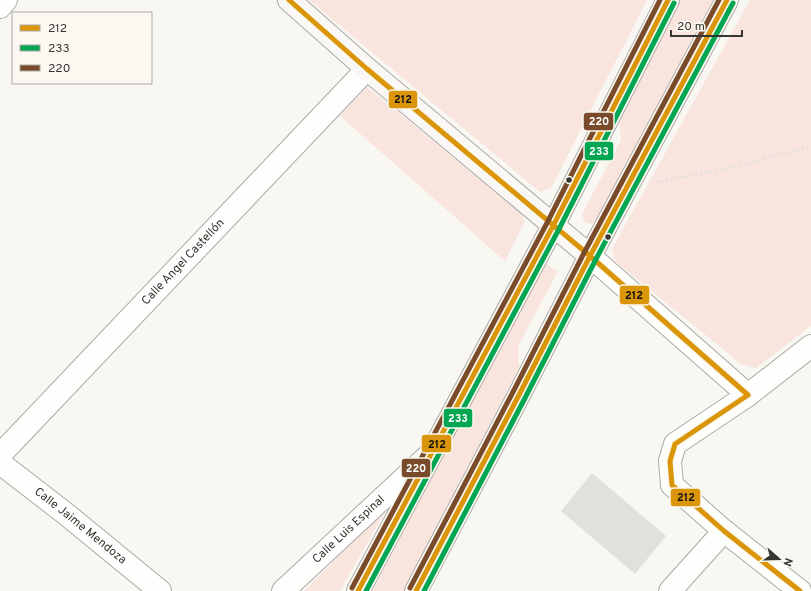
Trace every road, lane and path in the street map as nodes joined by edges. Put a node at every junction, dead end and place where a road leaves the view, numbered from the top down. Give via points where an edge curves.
1 (6, 0) edge
2 (289, 0) edge
3 (668, 0) edge
4 (727, 0) edge
5 (0, 7) edge
6 (367, 69) junction
7 (811, 146) edge
8 (652, 185) dead end
9 (553, 226) junction
10 (590, 256) junction
11 (811, 346) edge
12 (748, 395) junction
13 (432, 452) junction
14 (0, 455) edge
15 (0, 463) edge
16 (724, 531) junction
17 (160, 591) edge
18 (283, 591) edge
19 (358, 591) edge
20 (416, 591) edge
21 (670, 591) edge
22 (800, 591) edge

1 - 5 street
2 - 6 main road
3 - 9 main road
4 - 10 main road
6 - 9 main road
6 - 14 street, Calle Angel Castellón
7 - 8 path via 733,167 658,181
9 - 10 main road
9 - 13 main road
10 - 12 street
10 - 20 main road
11 - 12 street
12 - 16 street via 675,444 670,460 672,485
13 - 18 street, Calle Luis Espinal
13 - 19 main road
15 - 17 street, Calle Jaime Mendoza
16 - 21 street
16 - 22 street

